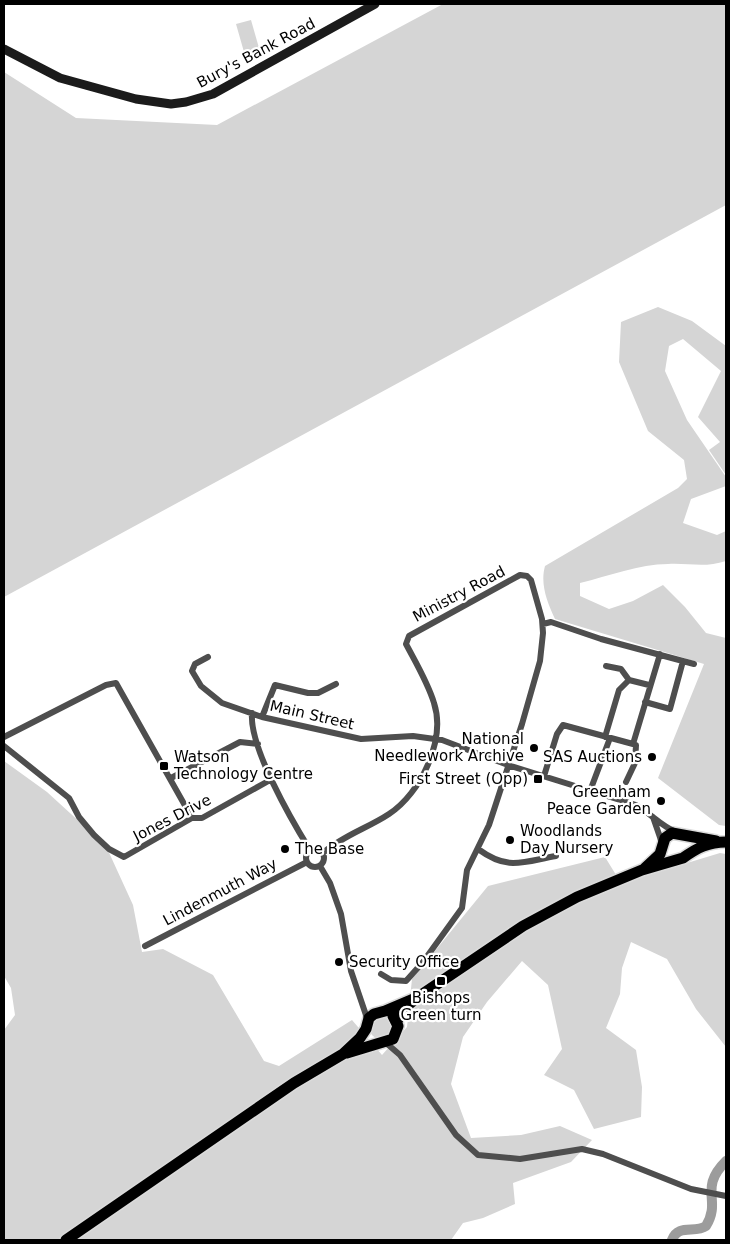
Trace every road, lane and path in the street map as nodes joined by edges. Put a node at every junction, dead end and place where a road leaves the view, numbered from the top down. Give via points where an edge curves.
1 (375, 4) edge
2 (4, 49) edge
3 (543, 624) junction
4 (660, 654) junction
5 (208, 657) dead end
6 (683, 661) junction
7 (694, 664) dead end
8 (606, 666) dead end
9 (629, 680) junction
10 (336, 684) dead end
11 (650, 685) junction
12 (646, 702) junction
13 (252, 713) junction
14 (262, 717) junction
15 (4, 737) edge
16 (607, 737) junction
17 (435, 738) junction
18 (258, 744) junction
19 (633, 744) junction
20 (4, 746) edge
21 (508, 765) junction
22 (544, 776) junction
23 (171, 778) junction
24 (272, 779) junction
25 (626, 782) dead end
26 (590, 791) junction
27 (652, 816) junction
28 (192, 818) junction
29 (678, 832) junction
30 (724, 842) edge
31 (662, 847) junction
32 (478, 849) junction
33 (310, 850) junction
34 (323, 853) junction
35 (556, 856) dead end
36 (684, 856) junction
37 (307, 862) junction
38 (320, 866) junction
39 (642, 870) junction
40 (145, 946) dead end
41 (382, 974) dead end
42 (418, 997) junction
43 (362, 999) junction
44 (381, 1012) junction
45 (397, 1021) junction
46 (367, 1025) junction
47 (387, 1040) junction
48 (343, 1054) junction
49 (400, 1055) junction
50 (726, 1196) edge
51 (66, 1240) edge

1 - 2 street, Bury's Bank Road via 213,94 184,103 153,102 78,83 32,66
3 - 4 street via 552,622
3 - 17 street, Ministry Road via 531,580 520,575 409,636 406,644 437,713
3 - 21 street via 538,669
4 - 6 street
4 - 11 street
5 - 13 street, Main Street via 195,664 194,678 222,703
6 - 7 street
6 - 12 street via 670,709
8 - 9 street via 621,670
9 - 11 street
9 - 16 street via 619,690
10 - 14 street via 318,693 275,685
11 - 12 street
12 - 19 street
13 - 14 street, Main Street
13 - 18 street
14 - 17 street, Main Street via 361,739
15 - 23 street via 106,685 116,683
16 - 19 street
16 - 22 street via 563,725
16 - 26 street
17 - 21 street, Main Street
17 - 34 street via 426,770 408,798 387,815
18 - 23 street via 240,742
18 - 24 street
19 - 25 street via 636,745 635,763
20 - 28 street, Jones Drive via 69,798 83,822 124,858
21 - 22 street, Main Street
21 - 32 street
22 - 26 street, Main Street
23 - 28 street
24 - 28 street, Jones Drive via 202,818
24 - 33 street
26 - 27 street, Main Street via 636,805
27 - 29 street, Main Street via 665,827
27 - 31 street
29 - 30 highway
29 - 31 highway via 668,834
29 - 36 highway via 688,838 690,848
30 - 36 highway via 707,844
31 - 36 highway via 670,859
31 - 39 highway via 656,858
32 - 35 street via 503,863
32 - 41 street via 467,870 462,908 423,962 406,981 391,980
33 - 34 street
33 - 37 street
34 - 38 street via 325,859
36 - 39 highway
37 - 38 street via 314,868
37 - 40 street, Lindenmuth Way
38 - 43 street via 341,914 351,971
39 - 42 highway via 588,891 541,916
42 - 44 highway
42 - 45 highway
43 - 44 street
43 - 46 street
44 - 45 highway via 392,1014
44 - 46 highway
45 - 47 highway via 398,1031
46 - 47 highway via 371,1038
46 - 48 highway via 357,1043
47 - 48 highway
47 - 49 street
47 - 49 street
48 - 51 highway via 294,1083
49 - 50 street via 456,1135 478,1155 520,1158 582,1149 603,1154 691,1189

